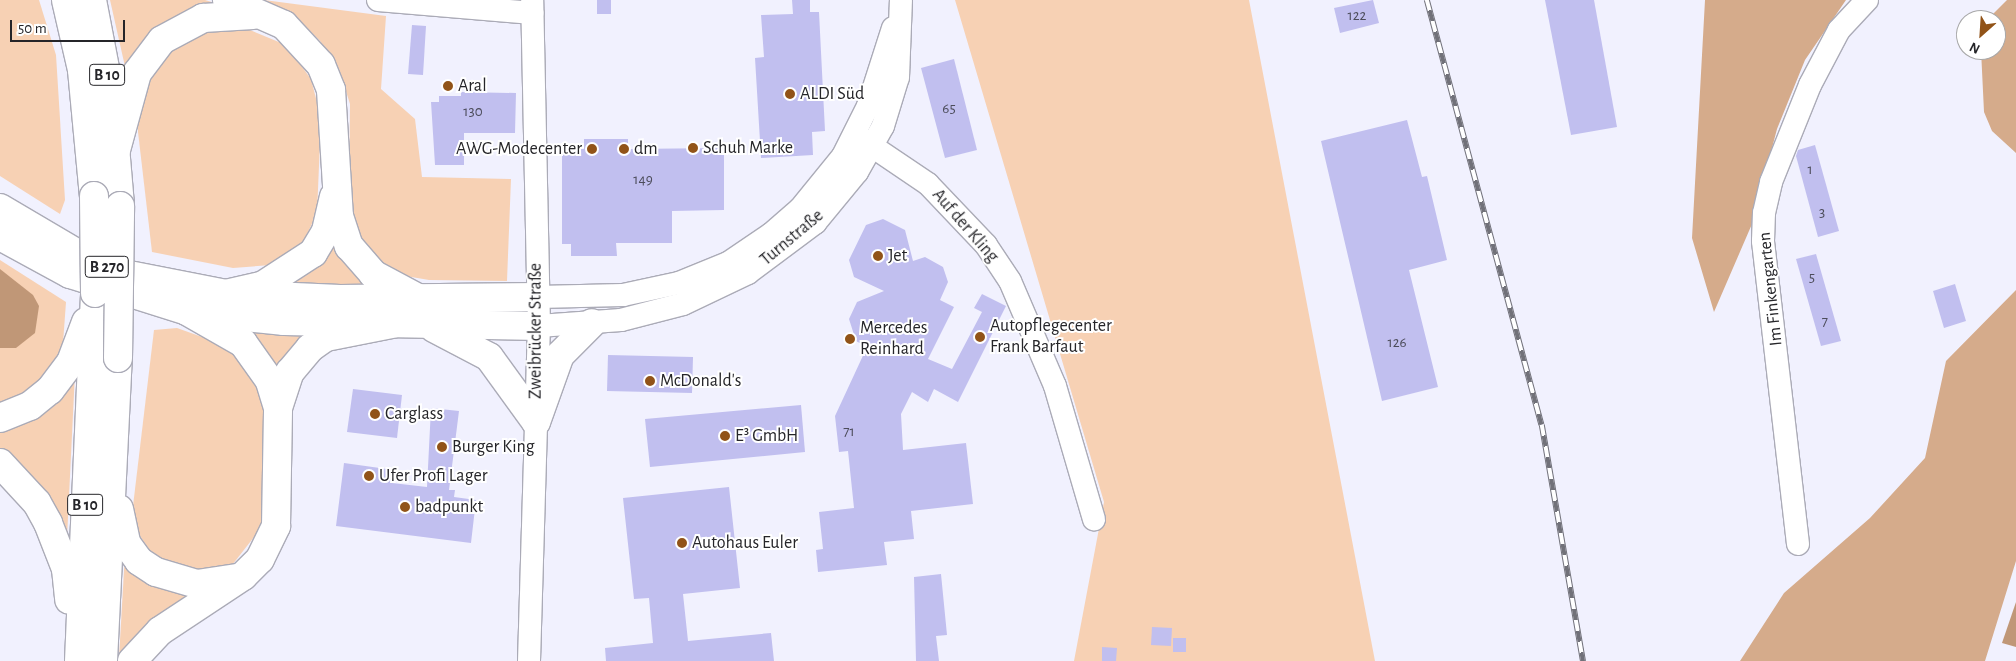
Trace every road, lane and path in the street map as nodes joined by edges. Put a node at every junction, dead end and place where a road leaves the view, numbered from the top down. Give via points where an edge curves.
1 (60, 0) edge
2 (66, 0) edge
3 (92, 0) edge
4 (227, 0) edge
5 (378, 0) edge
6 (901, 0) edge
7 (1868, 0) edge
8 (532, 6) edge
9 (271, 17) junction
10 (73, 26) junction
11 (864, 141) junction
12 (116, 150) junction
13 (336, 181) junction
14 (0, 208) edge
15 (0, 236) edge
16 (226, 294) junction
17 (538, 297) junction
18 (418, 298) junction
19 (187, 311) junction
20 (592, 323) junction
21 (392, 324) junction
22 (426, 325) junction
23 (539, 326) junction
24 (96, 351) junction
25 (278, 408) junction
26 (0, 418) edge
27 (536, 422) junction
28 (0, 462) edge
29 (111, 471) junction
30 (1094, 519) dead end
31 (1798, 544) dead end
32 (243, 576) junction
33 (78, 661) edge
34 (103, 661) edge
35 (132, 661) edge
36 (529, 661) edge

1 - 10 main road
2 - 10 main road, B 10
3 - 12 main road, B 10
4 - 9 main road
5 - 8 street
6 - 11 street, Turnstraße
7 - 31 street, Im Finkengarten via 1839,30 1810,85 1771,182 1764,213 1763,241
8 - 17 street, Zweibrücker Straße
9 - 12 main road via 225,14 202,18 162,40 137,73
9 - 13 main road via 307,46 331,90
10 - 24 main road, B 10, bridge via 94,196
11 - 17 street, Turnstraße via 800,209 728,262 679,283 623,295
11 - 20 street, Turnstraße via 814,223 748,273 683,304 640,317
11 - 30 street, Auf der Kling via 928,184 986,245 1010,281 1055,386
12 - 24 main road, B 10, bridge via 120,206
13 - 16 main road via 332,213 312,253 262,286
13 - 18 main road via 339,216 349,246 374,274
14 - 16 main road, B 270 via 59,246 96,263 148,279
15 - 19 main road, B 270 via 78,278
16 - 18 main road, B 270
17 - 18 main road, B 270
17 - 23 street, Zweibrücker Straße
19 - 21 main road, B 270 via 284,321
19 - 25 main road via 230,333 254,354
20 - 23 street, Turnstraße
20 - 27 main road via 560,355
21 - 22 main road, B 270
21 - 25 main road via 326,337 310,348 290,372
22 - 23 main road, B 270
22 - 27 main road via 489,357
23 - 27 street, Zweibrücker Straße
24 - 26 main road via 30,406
24 - 29 main road, B 10
24 - 33 main road, B 10
25 - 32 main road via 276,526 260,559
27 - 36 street, Zweibrücker Straße
28 - 33 main road via 37,503 59,547
29 - 32 main road via 126,543 139,561 172,580 198,584 225,583
29 - 34 main road, B 10
32 - 35 main road via 160,631

